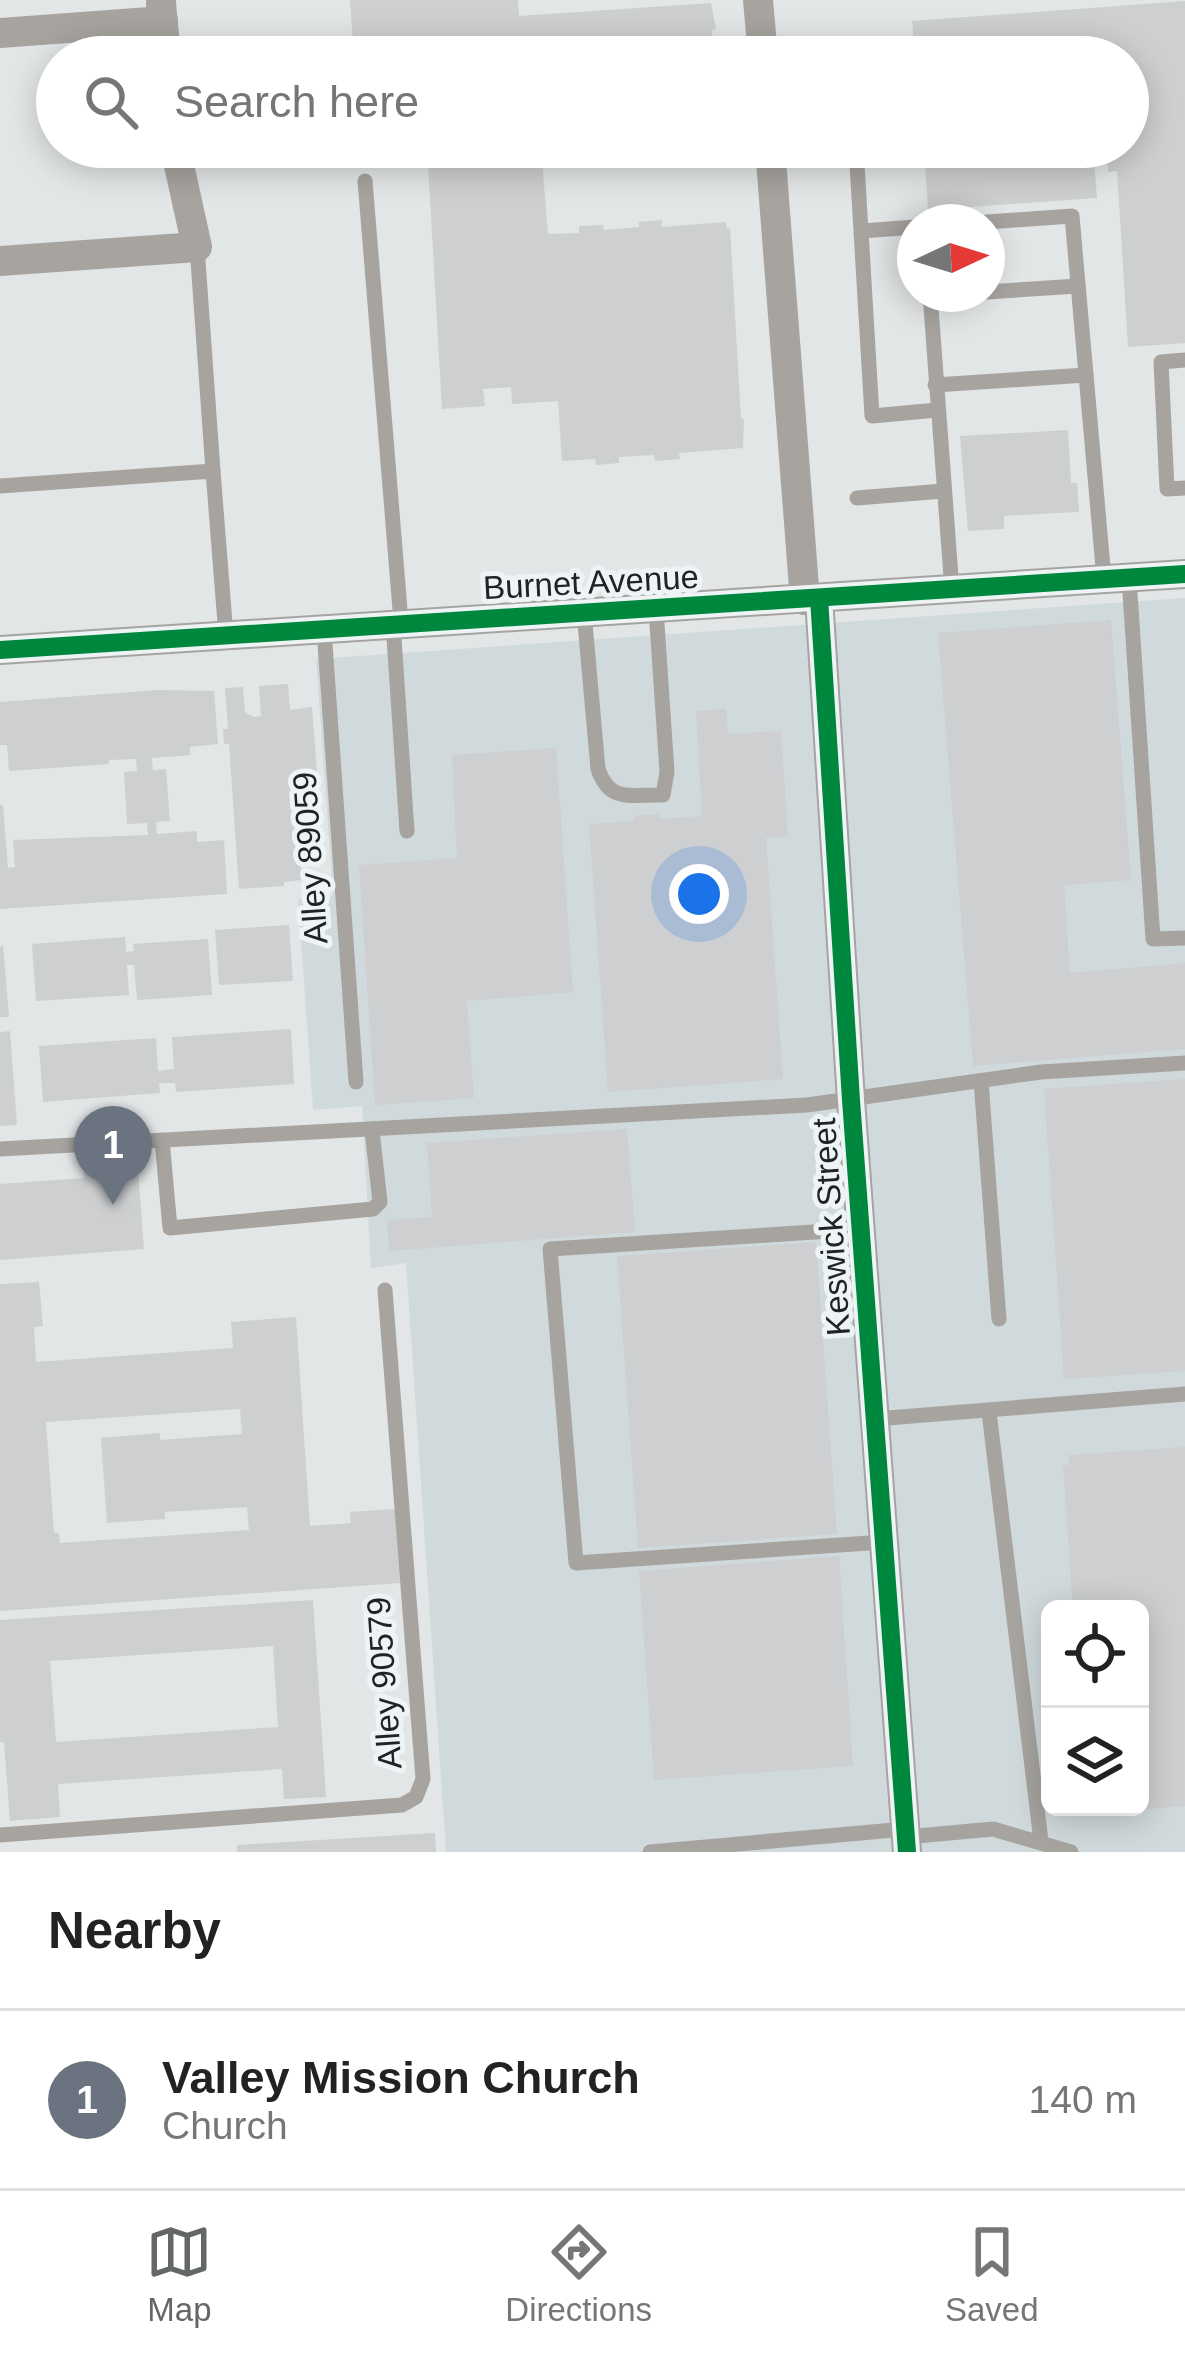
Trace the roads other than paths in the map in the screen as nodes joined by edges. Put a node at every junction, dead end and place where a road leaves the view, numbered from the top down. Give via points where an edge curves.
1 (758, 0) edge
2 (162, 10) edge
3 (0, 33) edge
4 (761, 36) edge
5 (180, 168) edge
6 (772, 168) edge
7 (858, 168) edge
8 (365, 181) dead end
9 (1005, 221) edge
10 (897, 228) edge
11 (862, 231) junction
12 (197, 247) junction
13 (0, 261) edge
14 (1078, 286) junction
15 (1005, 291) edge
16 (931, 312) edge
17 (1185, 360) edge
18 (1086, 375) junction
19 (935, 385) junction
20 (937, 410) junction
21 (213, 471) junction
22 (0, 486) edge
23 (1185, 488) edge
24 (943, 490) junction
25 (857, 497) dead end
26 (1185, 574) edge
27 (1116, 579) junction
28 (952, 590) junction
29 (812, 599) junction
30 (656, 608) junction
31 (584, 612) junction
32 (397, 622) junction
33 (324, 629) junction
34 (226, 636) junction
35 (0, 650) edge
36 (407, 831) dead end
37 (1185, 938) edge
38 (1185, 1063) edge
39 (981, 1081) junction
40 (356, 1082) dead end
41 (851, 1100) junction
42 (372, 1130) junction
43 (162, 1140) junction
44 (0, 1149) edge
45 (861, 1228) junction
46 (385, 1290) dead end
47 (999, 1319) dead end
48 (1185, 1394) edge
49 (989, 1412) junction
50 (875, 1419) junction
51 (884, 1542) junction
52 (993, 1829) junction
53 (0, 1835) edge
54 (906, 1840) edge
55 (1041, 1841) junction
56 (650, 1852) edge
57 (999, 1852) edge
58 (1071, 1852) edge

1 - 4 street
2 - 3 street
5 - 12 street
6 - 29 street, Keswick Street
7 - 11 lane
8 - 32 lane
9 - 14 lane via 1072,217
10 - 11 lane
11 - 20 lane via 872,416
12 - 13 street
12 - 21 lane
14 - 15 lane
14 - 18 lane
16 - 19 lane
17 - 23 lane via 1161,362 1168,489
18 - 19 lane
18 - 27 lane
19 - 20 lane
20 - 24 lane
21 - 22 lane
21 - 34 lane
24 - 25 lane
24 - 28 lane
26 - 27 street, Burnet Avenue
27 - 28 street, Burnet Avenue
27 - 37 lane via 1154,939
28 - 29 street, Burnet Avenue
29 - 30 street, Burnet Avenue
29 - 41 street, Keswick Street
30 - 31 street, Burnet Avenue
30 - 31 lane via 663,795 604,788
31 - 32 street, Burnet Avenue
32 - 33 street, Burnet Avenue
32 - 36 lane
33 - 34 street, Burnet Avenue
33 - 40 lane, Alley 89059
34 - 35 street, Burnet Avenue
38 - 39 lane
39 - 41 lane
39 - 47 lane
41 - 42 lane
41 - 45 street, Keswick Street
42 - 43 lane
42 - 43 lane via 380,1202 373,1209 170,1228
43 - 44 lane
45 - 50 street, Keswick Street
45 - 51 lane via 550,1249 576,1563
46 - 53 lane, Alley 90579 via 423,1779 416,1797
48 - 49 lane
49 - 50 lane
49 - 55 lane
50 - 51 street, Keswick Street
51 - 54 street, Keswick Street
52 - 54 lane
52 - 55 lane
52 - 57 lane
54 - 56 lane
55 - 58 lane

